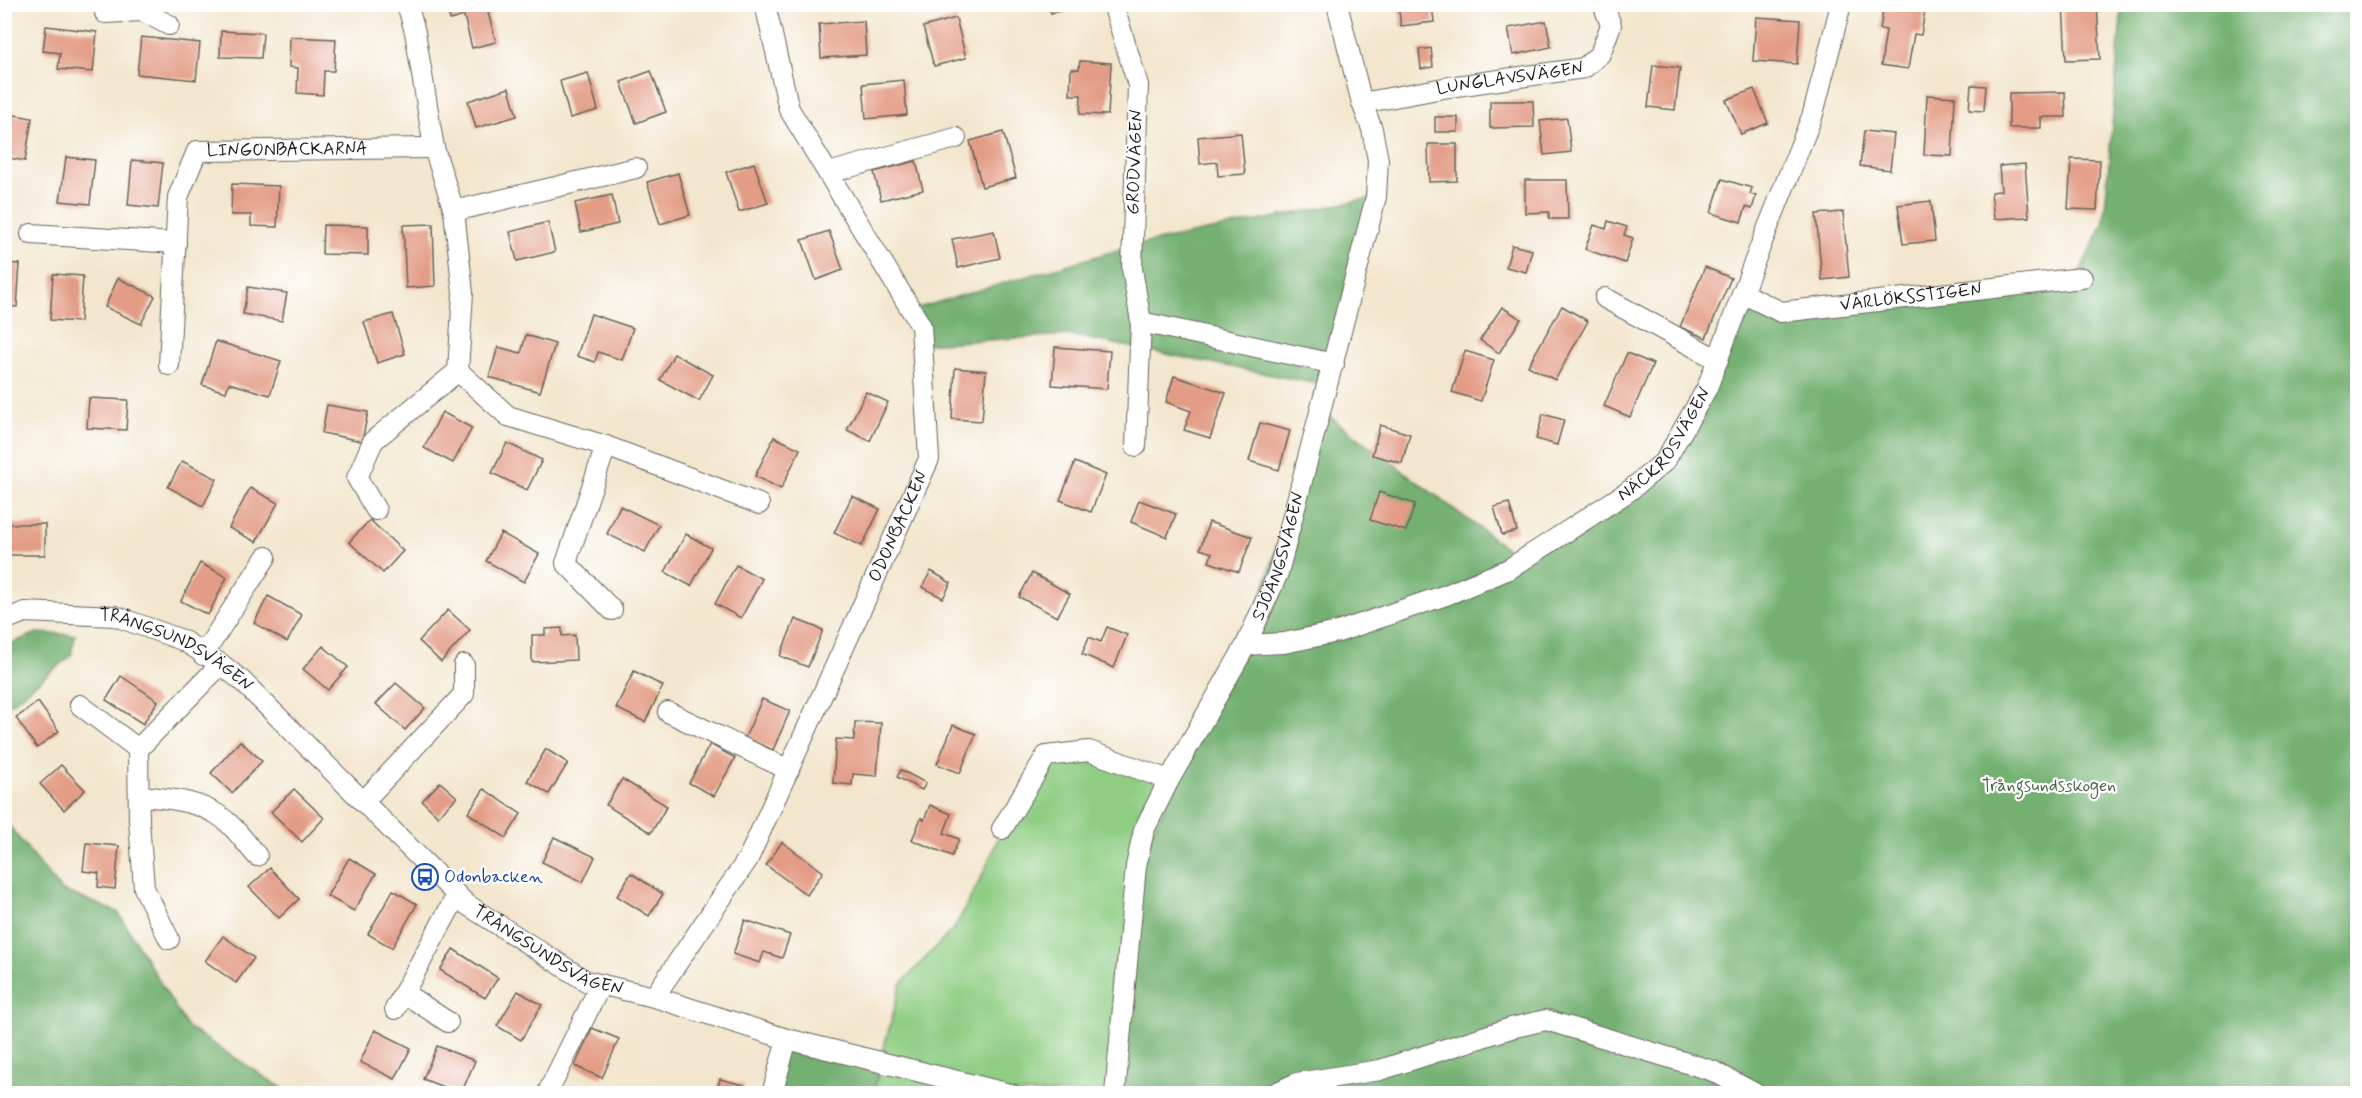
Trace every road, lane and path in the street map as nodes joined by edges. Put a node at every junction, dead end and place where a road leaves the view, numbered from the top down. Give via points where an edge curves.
1 (407, 4) edge
2 (765, 4) edge
3 (1113, 4) edge
4 (1337, 4) edge
5 (1603, 4) edge
6 (1841, 4) edge
7 (143, 8) edge
8 (105, 13) dead end
9 (169, 25) dead end
10 (1362, 102) junction
11 (956, 138) dead end
12 (434, 148) junction
13 (636, 168) dead end
14 (828, 173) junction
15 (454, 211) junction
16 (31, 234) dead end
17 (176, 243) junction
18 (2082, 278) dead end
19 (1742, 293) junction
20 (1605, 298) dead end
21 (1141, 322) junction
22 (1718, 360) junction
23 (1334, 364) junction
24 (169, 365) dead end
25 (458, 371) junction
26 (606, 446) junction
27 (1136, 446) dead end
28 (759, 504) dead end
29 (376, 510) dead end
30 (266, 557) dead end
31 (612, 610) dead end
32 (4, 620) edge
33 (1246, 645) junction
34 (212, 660) junction
35 (464, 665) dead end
36 (80, 705) dead end
37 (668, 712) dead end
38 (138, 749) junction
39 (789, 770) junction
40 (1169, 780) junction
41 (140, 796) junction
42 (363, 801) junction
43 (1002, 829) dead end
44 (257, 856) dead end
45 (457, 895) junction
46 (169, 939) dead end
47 (601, 984) junction
48 (654, 997) junction
49 (448, 1022) dead end
50 (787, 1039) junction
51 (549, 1090) dead end
52 (772, 1094) edge
53 (1010, 1094) edge
54 (1114, 1094) edge
55 (1273, 1094) edge
56 (1756, 1094) edge

1 - 12 street
2 - 14 street, ODONBACKEN via 789,109
3 - 21 street, GRODVÄGEN via 1138,85 1132,268
4 - 10 street, SJÖÄNGSVÄGEN
5 - 10 street, LUNGLAVSVÄGEN via 1611,25 1600,54 1584,68
6 - 19 street, NÄCKROSVÄGEN via 1813,114
7 - 8 street
7 - 9 street
10 - 23 street, SJÖÄNGSVÄGEN via 1378,160 1376,197
11 - 14 street
12 - 15 street
12 - 17 street, LINGONBACKARNA via 197,151 178,197
13 - 15 street
14 - 39 street, ODONBACKEN via 921,326 929,459
15 - 25 street via 463,293
16 - 17 street
17 - 24 street, LINGONBACKARNA
18 - 19 street, VÅRLÖKSSTIGEN via 1781,312
19 - 22 street, NÄCKROSVÄGEN
20 - 22 street
21 - 23 street
21 - 27 street, GRODVÄGEN
22 - 33 street, NÄCKROSVÄGEN via 1707,388 1665,461 1629,491 1509,569 1338,632 1284,643
23 - 33 street, SJÖÄNGSVÄGEN via 1278,573
25 - 26 street via 508,416
25 - 29 street via 373,441 357,478
26 - 28 street
26 - 31 street via 566,563
30 - 34 street
32 - 34 street, TRÅNGSUNDSVÄGEN via 25,612 115,616 182,640
33 - 40 street, SJÖÄNGSVÄGEN
34 - 38 street
34 - 42 street, TRÅNGSUNDSVÄGEN via 242,681
35 - 42 street via 465,694
36 - 38 street
37 - 39 street
38 - 41 street
39 - 48 street, ODONBACKEN via 748,859
40 - 43 street via 1089,750 1046,756
40 - 54 street, SJÖÄNGSVÄGEN via 1144,830 1136,866
41 - 44 street via 173,798 214,812
41 - 46 street via 144,888
42 - 45 street, TRÅNGSUNDSVÄGEN
45 - 47 street, TRÅNGSUNDSVÄGEN via 586,981
45 - 49 street via 399,1001
47 - 48 street, TRÅNGSUNDSVÄGEN
47 - 51 street
48 - 50 street, TRÅNGSUNDSVÄGEN
50 - 52 street
50 - 53 street, TRÅNGSUNDSVÄGEN
55 - 56 street via 1297,1083 1380,1070 1546,1020 1713,1071

